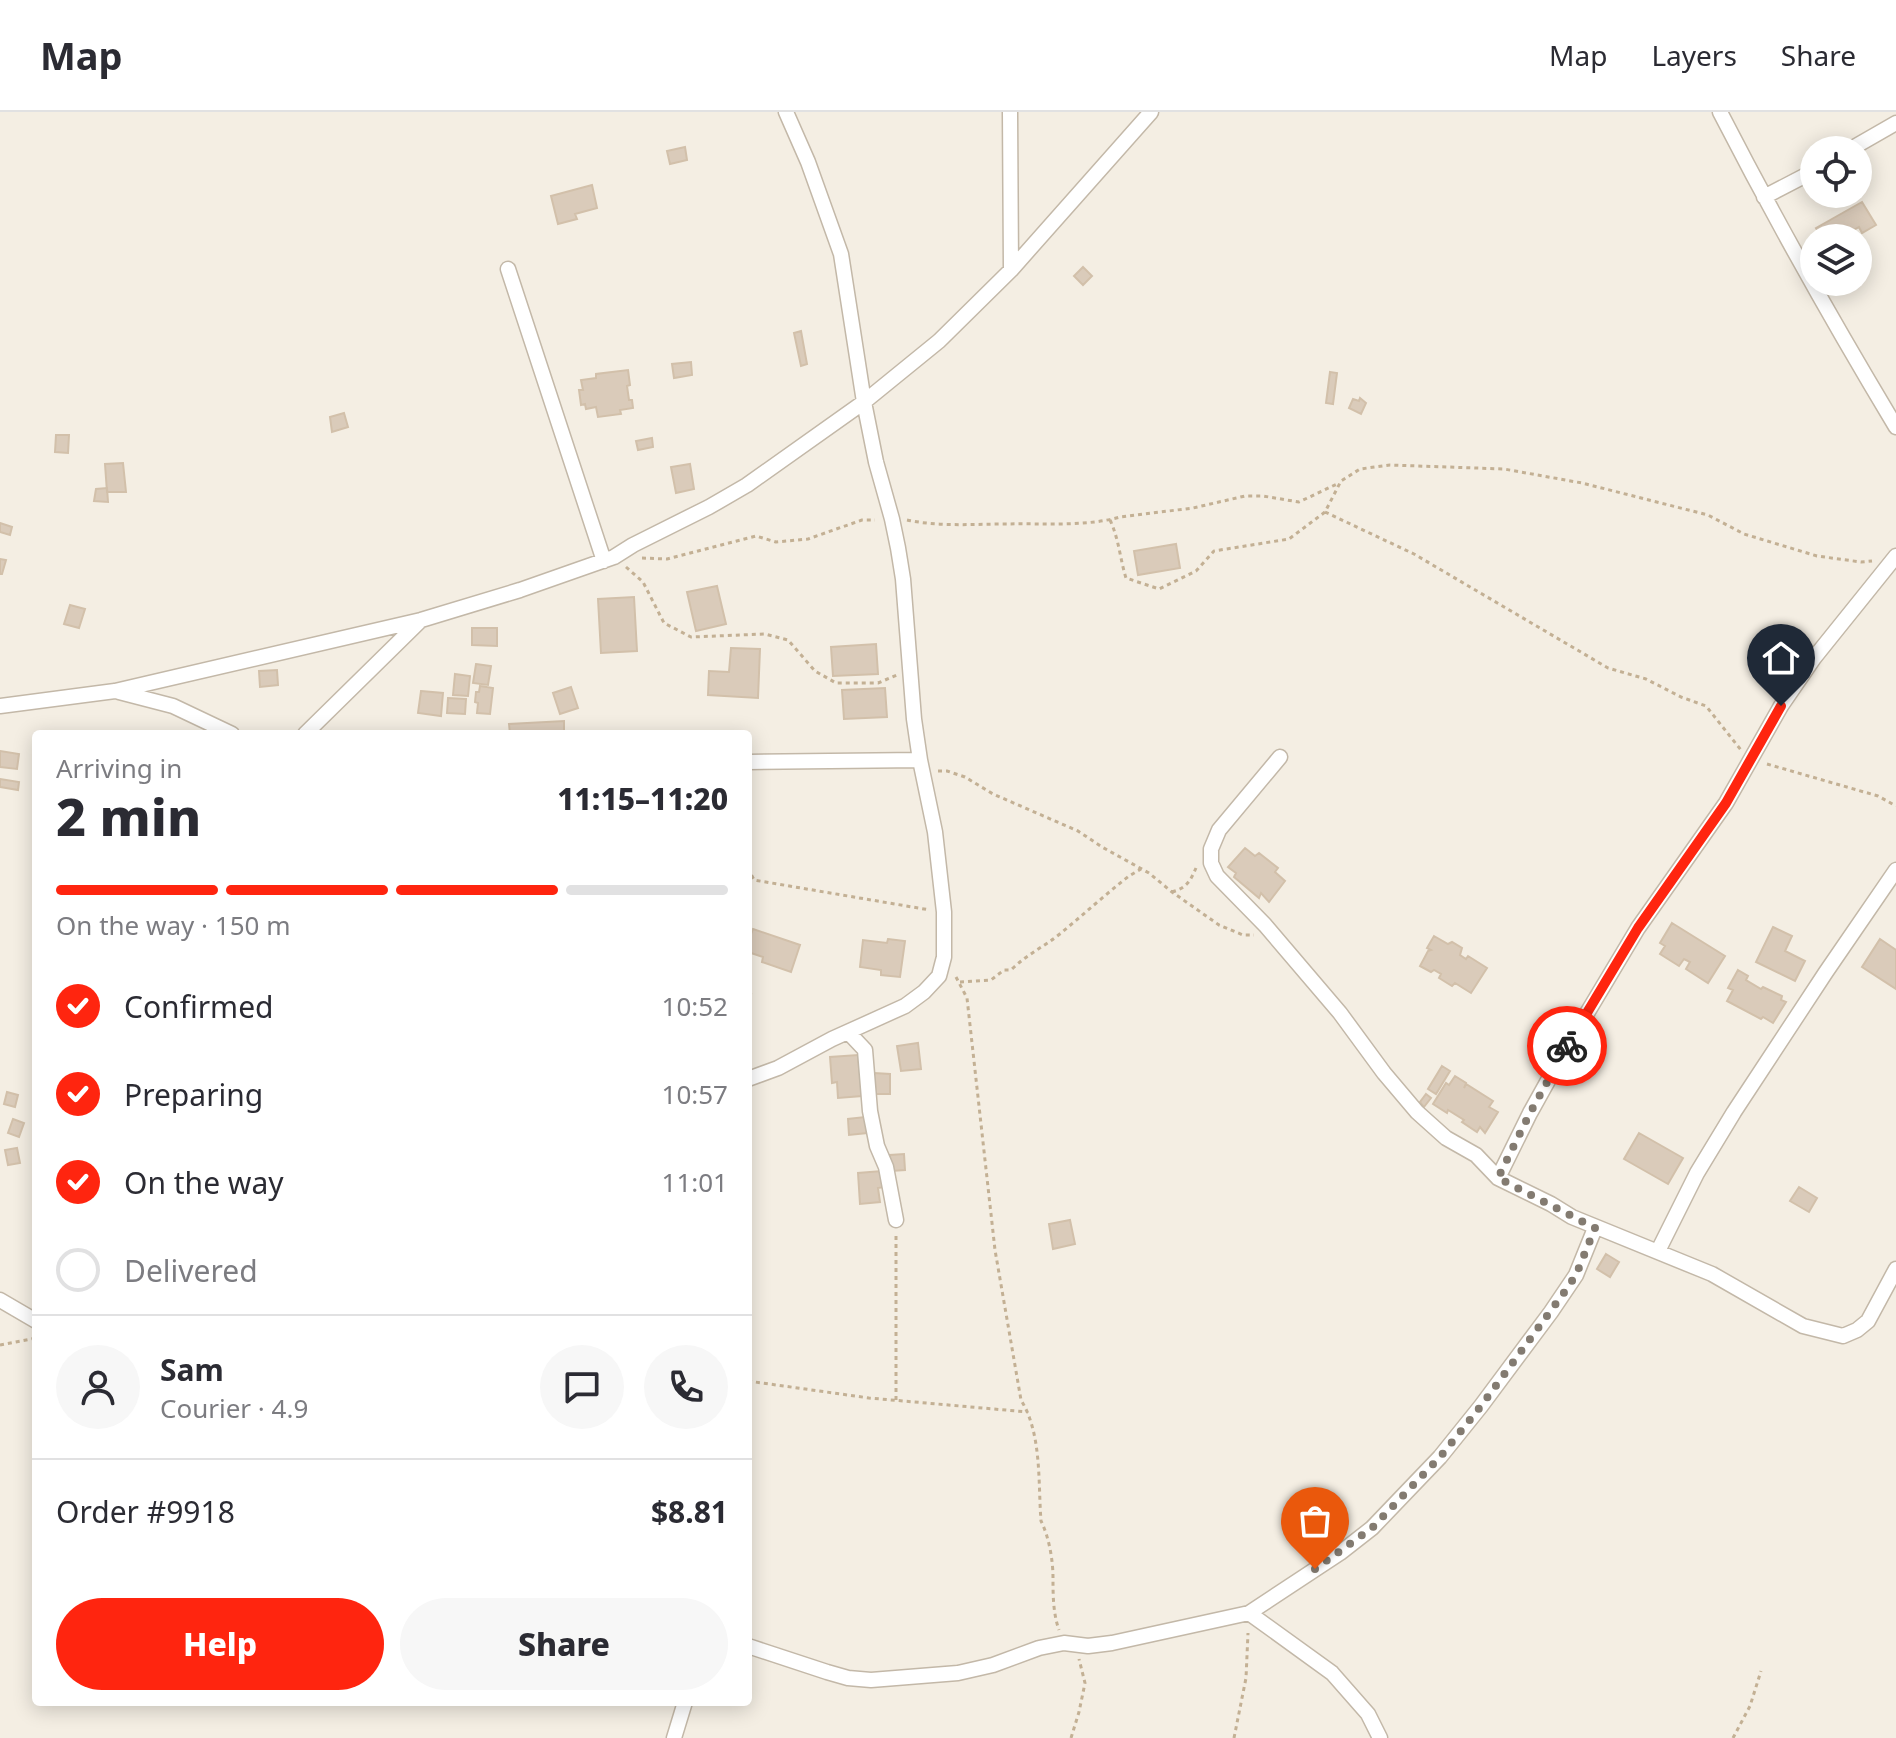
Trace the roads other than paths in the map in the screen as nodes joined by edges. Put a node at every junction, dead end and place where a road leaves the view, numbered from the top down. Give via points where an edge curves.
1 (786, 112) edge
2 (1010, 112) edge
3 (1151, 112) edge
4 (1720, 112) edge
5 (1896, 123) edge
6 (1872, 137) edge
7 (1800, 178) edge
8 (1764, 197) junction
9 (508, 269) dead end
10 (1011, 270) junction
11 (864, 402) junction
12 (1896, 427) edge
13 (1894, 558) edge
14 (609, 559) junction
15 (421, 620) junction
16 (115, 691) junction
17 (0, 706) edge
18 (224, 730) edge
19 (309, 730) edge
20 (1280, 757) dead end
21 (752, 762) edge
22 (921, 766) junction
23 (1896, 870) edge
24 (848, 1032) junction
25 (752, 1078) edge
26 (1498, 1178) junction
27 (896, 1220) road end
28 (1595, 1228) junction
29 (1658, 1251) junction
30 (1896, 1269) edge
31 (0, 1300) edge
32 (32, 1319) edge
33 (1249, 1613) junction
34 (752, 1647) edge
35 (684, 1706) edge
36 (674, 1738) edge
37 (1380, 1738) edge

1 - 11 street via 841,254
2 - 10 street
3 - 10 street
4 - 8 street
5 - 6 street
7 - 8 street
8 - 12 street
9 - 14 street
10 - 11 street via 939,341
11 - 14 street via 747,485
11 - 22 street via 903,579
13 - 26 street via 1814,658 1726,803 1638,928
14 - 15 street
15 - 16 street
15 - 19 street
16 - 17 street
16 - 18 street via 173,706
20 - 26 street via 1219,830 1211,849 1217,876 1340,1013 1417,1112
21 - 22 street
22 - 24 street via 944,912 939,976 905,1006
23 - 29 street via 1734,1112
24 - 25 street
24 - 27 street via 865,1050 870,1111
26 - 28 street
28 - 29 street
28 - 33 street via 1568,1288 1440,1457 1372,1528
29 - 30 street via 1712,1274 1803,1326 1843,1336 1868,1321
31 - 32 street
33 - 34 street via 1112,1643 1039,1648 958,1673 871,1680 848,1678
33 - 37 street via 1332,1673 1368,1714
35 - 36 street

